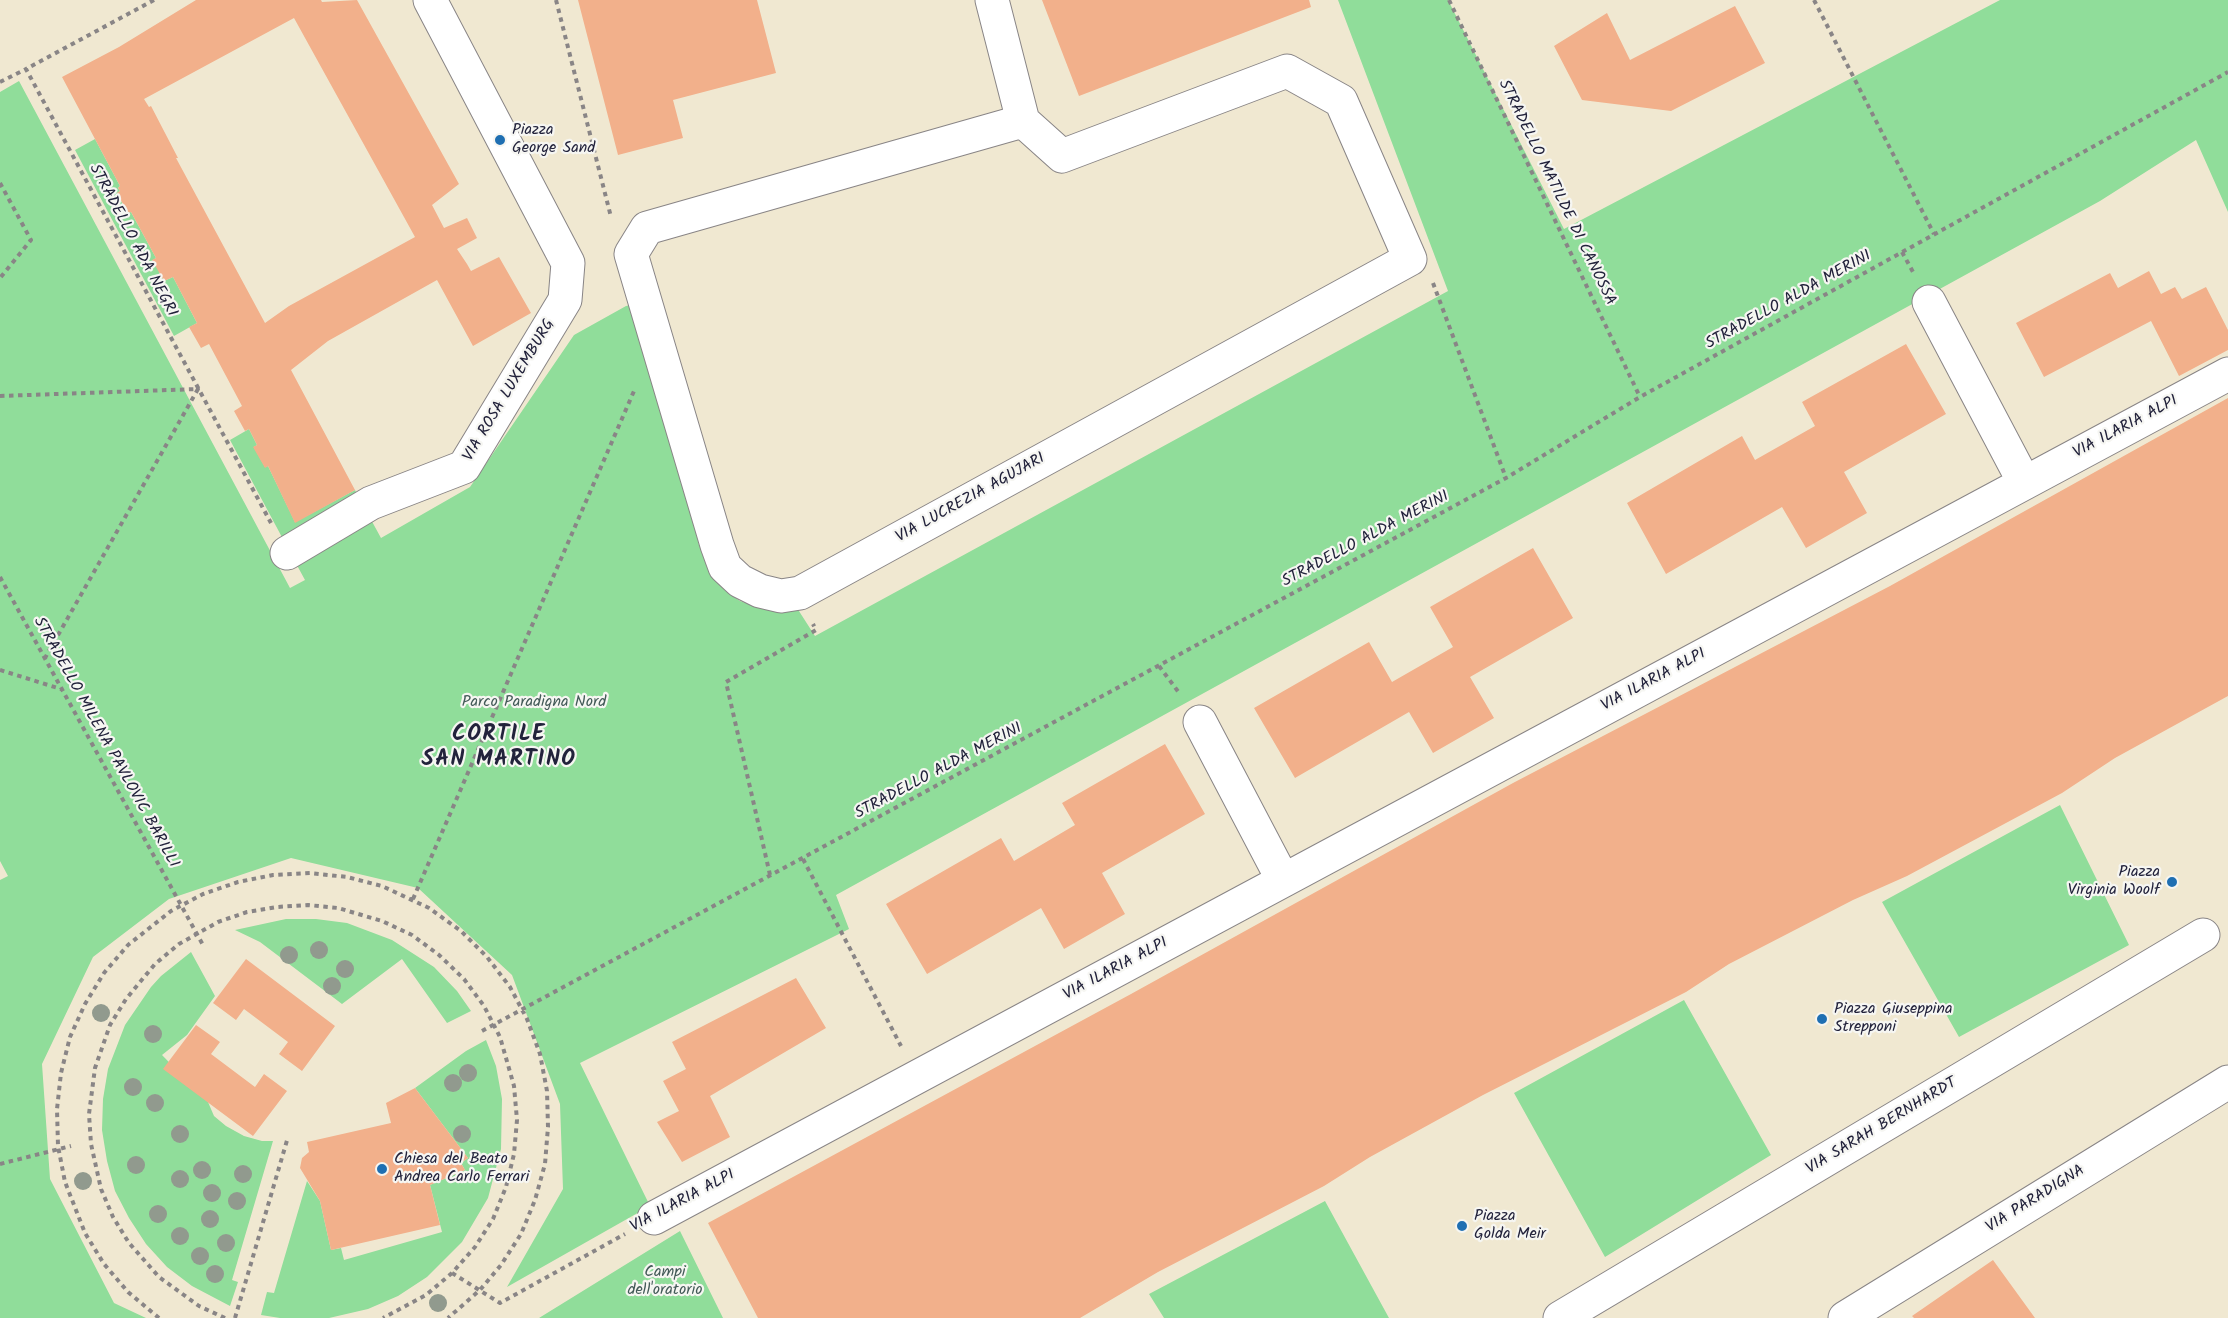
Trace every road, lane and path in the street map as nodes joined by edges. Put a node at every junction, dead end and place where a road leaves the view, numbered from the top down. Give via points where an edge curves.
1 (154, 0) edge
2 (430, 0) edge
3 (556, 0) edge
4 (992, 0) edge
5 (1449, 0) edge
6 (1814, 0) edge
7 (26, 69) junction
8 (2228, 72) edge
9 (0, 82) edge
10 (1023, 122) junction
11 (0, 183) edge
12 (612, 220) dead end
13 (1934, 234) junction
14 (1410, 259) junction
15 (0, 278) edge
16 (1929, 302) dead end
17 (2228, 374) edge
18 (638, 383) dead end
19 (198, 389) junction
20 (0, 396) edge
21 (1640, 397) junction
22 (1506, 478) junction
23 (2025, 482) junction
24 (287, 553) joint
25 (0, 577) edge
26 (800, 593) junction
27 (45, 658) junction
28 (0, 670) edge
29 (61, 688) junction
30 (1200, 722) dead end
31 (804, 859) junction
32 (770, 875) junction
33 (1283, 880) junction
34 (413, 899) junction
35 (2203, 935) dead end
36 (203, 945) dead end
37 (522, 1010) junction
38 (482, 1031) dead end
39 (916, 1076) junction
40 (2228, 1082) edge
41 (288, 1137) dead end
42 (71, 1146) dead end
43 (0, 1164) edge
44 (654, 1218) joint
45 (452, 1273) junction
46 (480, 1290) junction
47 (159, 1318) edge
48 (225, 1318) edge
49 (235, 1318) edge
50 (383, 1318) edge
51 (448, 1318) edge
52 (1560, 1318) edge
53 (1845, 1318) edge

1 - 7 path
2 - 24 street, VIA ROSA LUXEMBURG via 568,264 565,300 464,467 371,503
3 - 12 path
4 - 10 street
5 - 21 path, STRADELLO MATILDE DI CANOSSA
6 - 13 path
7 - 9 path
7 - 19 path, STRADELLO ADA NEGRI
8 - 13 path, STRADELLO ALDA MERINI
10 - 14 street via 1062,156 1287,71 1341,100
10 - 26 street, VIA LUCREZIA AGUJARI via 647,228 631,254 725,567 740,581 760,591 781,596
11 - 15 path via 31,240
13 - 21 path, STRADELLO ALDA MERINI
14 - 22 path via 1431,276
14 - 26 street, VIA LUCREZIA AGUJARI
16 - 23 street
17 - 23 street, VIA ILARIA ALPI
18 - 34 path
19 - 20 path
19 - 24 path, STRADELLO ADA NEGRI
19 - 27 path
21 - 22 path, STRADELLO ALDA MERINI
22 - 31 path, STRADELLO ALDA MERINI
23 - 33 street, VIA ILARIA ALPI
25 - 27 path, STRADELLO MILENA PAVLOVIC BARILLI
26 - 32 path via 816,630 726,682
27 - 29 path, STRADELLO MILENA PAVLOVIC BARILLI
28 - 29 path
29 - 36 path, STRADELLO MILENA PAVLOVIC BARILLI
30 - 33 street
31 - 32 path, STRADELLO ALDA MERINI
31 - 39 path
32 - 37 path, STRADELLO ALDA MERINI
33 - 39 street, VIA ILARIA ALPI
34 - 37 path via 475,944 499,971
34 - 47 path via 364,881 328,874 273,875 238,882 195,898 156,921 122,952 94,988 70,1037 61,1073 57,1109 61,1164 85,1233 104,1264 128,1292
35 - 52 street, VIA SARAH BERNHARDT
37 - 38 path, STRADELLO ALDA MERINI
37 - 46 path via 544,1072 549,1109 546,1155 535,1200 521,1234
39 - 44 street, VIA ILARIA ALPI
40 - 53 street, VIA PARADIGNA
41 - 49 path
42 - 43 path
44 - 46 path, VIA ILARIA ALPI via 500,1303
45 - 46 path, VIA ILARIA ALPI
45 - 48 path via 493,1219 514,1154 514,1086 500,1036 474,992 452,967 396,927 338,908 308,905 262,909 191,936 145,975 110,1025 95,1068 90,1098 93,1160 120,1230 159,1277 192,1302
45 - 50 path via 426,1295
46 - 51 path

